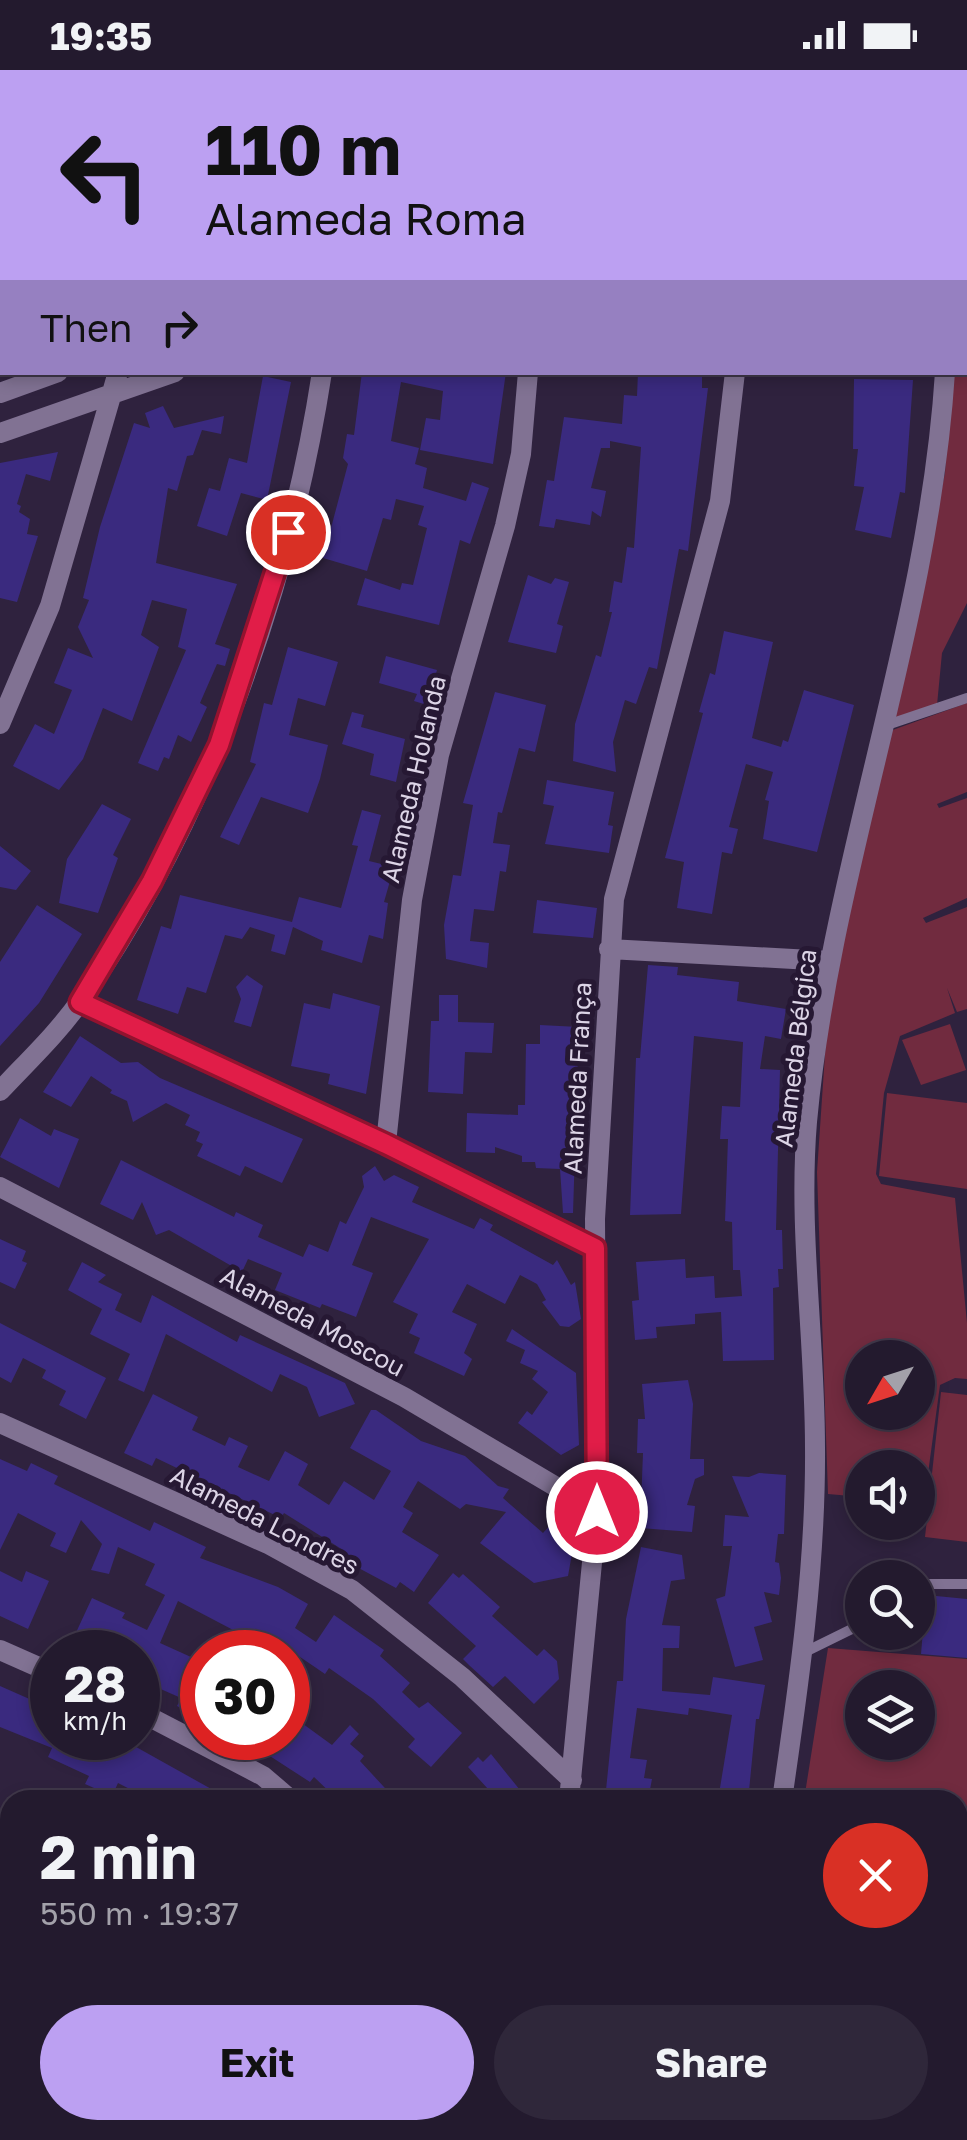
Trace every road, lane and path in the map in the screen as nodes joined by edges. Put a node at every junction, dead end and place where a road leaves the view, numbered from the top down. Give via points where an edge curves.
1 (50, 375) edge
2 (159, 375) edge
3 (321, 375) edge
4 (528, 375) edge
5 (736, 375) edge
6 (945, 375) edge
7 (116, 383) edge
8 (0, 393) edge
9 (0, 433) edge
10 (967, 698) edge
11 (0, 724) edge
12 (884, 726) junction
13 (609, 948) junction
14 (829, 961) junction
15 (80, 1002) junction
16 (0, 1091) edge
17 (386, 1144) junction
18 (0, 1187) edge
19 (595, 1248) junction
20 (0, 1423) edge
21 (597, 1512) junction
22 (935, 1584) edge
23 (967, 1584) edge
24 (845, 1632) edge
25 (0, 1650) edge
26 (803, 1653) junction
27 (30, 1663) edge
28 (160, 1723) edge
29 (279, 1790) edge
30 (570, 1790) edge
31 (783, 1790) edge

1 - 8 street
2 - 7 street
3 - 15 street via 304,476 219,745 152,881
4 - 17 street, Alameda Holanda via 513,490 439,755 412,900
5 - 13 street, Alameda França via 720,501 626,841
6 - 12 street, Alameda Bélgica via 940,457
7 - 9 street
7 - 11 street via 50,606
10 - 12 lane
12 - 14 street, Alameda Bélgica
13 - 14 street
13 - 19 street, Alameda França
14 - 26 street, Alameda Bélgica via 807,1124 816,1450
15 - 16 street
15 - 17 street
17 - 19 street
18 - 21 street, Alameda Moscou via 404,1397
19 - 21 street, Alameda França
20 - 30 street, Alameda Londres via 270,1545 352,1590 462,1677
21 - 30 street, Alameda França
22 - 23 lane
24 - 26 lane
25 - 27 street
26 - 31 street, Alameda Bélgica
28 - 29 street

